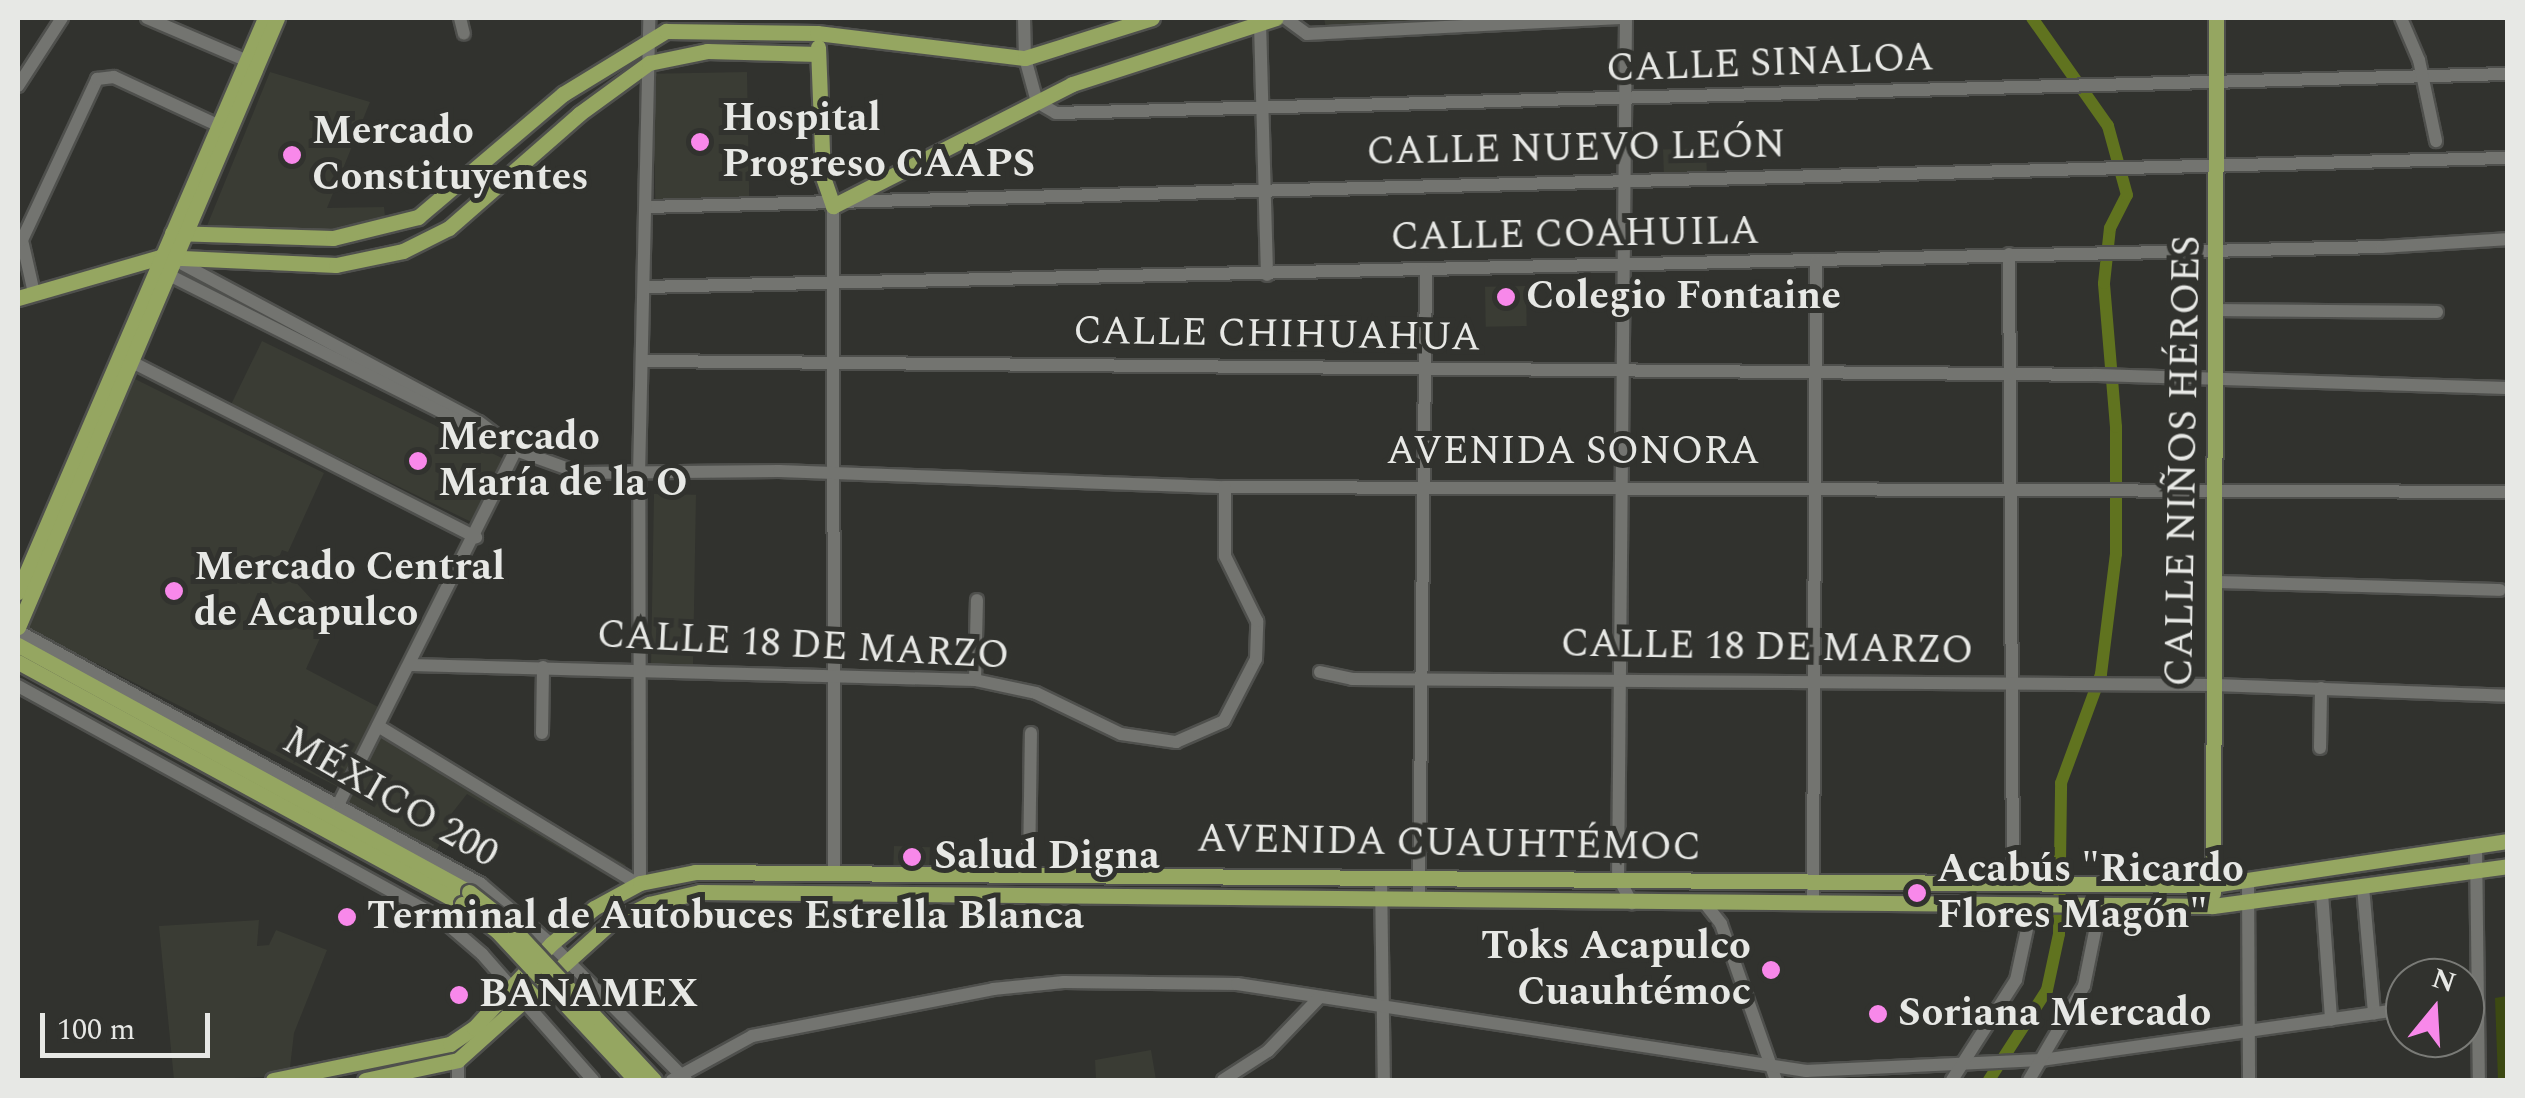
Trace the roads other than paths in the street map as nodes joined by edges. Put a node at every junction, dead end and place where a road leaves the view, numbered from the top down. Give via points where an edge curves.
1 (60, 18) edge
2 (148, 18) edge
3 (265, 18) edge
4 (277, 18) edge
5 (460, 18) edge
6 (649, 18) edge
7 (1024, 18) edge
8 (1152, 18) edge
9 (1276, 18) edge
10 (1284, 18) edge
11 (1623, 18) edge
12 (2216, 18) edge
13 (2401, 18) edge
14 (1260, 23) junction
15 (817, 33) junction
16 (464, 34) dead end
17 (649, 38) junction
18 (818, 54) junction
19 (1024, 58) junction
20 (251, 62) junction
21 (649, 62) junction
22 (2508, 74) edge
23 (2423, 76) junction
24 (18, 86) edge
25 (2220, 86) junction
26 (1625, 101) junction
27 (1037, 102) junction
28 (1264, 111) junction
29 (224, 128) junction
30 (2436, 141) dead end
31 (2508, 158) edge
32 (2219, 165) junction
33 (1624, 182) junction
34 (1265, 188) junction
35 (833, 206) junction
36 (646, 207) junction
37 (418, 217) junction
38 (179, 232) junction
39 (243, 236) junction
40 (2508, 239) edge
41 (428, 241) junction
42 (2218, 251) junction
43 (2010, 254) junction
44 (1816, 261) junction
45 (244, 264) junction
46 (164, 265) junction
47 (1622, 266) junction
48 (1426, 271) junction
49 (1267, 275) junction
50 (833, 285) junction
51 (644, 288) junction
52 (26, 295) edge
53 (2217, 310) junction
54 (2437, 312) dead end
55 (125, 358) junction
56 (645, 362) junction
57 (832, 362) junction
58 (1423, 369) junction
59 (1622, 372) junction
60 (2010, 375) junction
61 (1816, 376) junction
62 (2216, 377) junction
63 (2508, 388) edge
64 (510, 446) junction
65 (639, 475) junction
66 (833, 476) junction
67 (1423, 483) junction
68 (1620, 484) junction
69 (1815, 485) junction
70 (1224, 486) junction
71 (2010, 488) junction
72 (2216, 490) junction
73 (2508, 492) edge
74 (476, 537) junction
75 (2216, 582) junction
76 (2500, 590) dead end
77 (18, 592) edge
78 (978, 600) dead end
79 (18, 630) edge
80 (19, 655) edge
81 (411, 665) junction
82 (543, 667) junction
83 (639, 668) junction
84 (1320, 672) dead end
85 (834, 676) junction
86 (1618, 678) junction
87 (975, 680) junction
88 (1421, 680) junction
89 (1816, 682) junction
90 (2012, 683) junction
91 (2214, 685) junction
92 (18, 686) edge
93 (2321, 688) junction
94 (2508, 696) edge
95 (378, 726) junction
96 (1031, 733) dead end
97 (542, 734) dead end
98 (2320, 748) dead end
99 (338, 803) junction
100 (2508, 841) edge
101 (2476, 846) junction
102 (2508, 866) edge
103 (834, 870) junction
104 (2474, 871) junction
105 (1029, 872) junction
106 (1381, 877) junction
107 (1419, 877) junction
108 (1618, 877) junction
109 (1813, 880) junction
110 (2248, 880) junction
111 (2013, 881) junction
112 (639, 884) junction
113 (2213, 884) junction
114 (2363, 887) junction
115 (2322, 893) junction
116 (465, 898) junction
117 (1379, 898) junction
118 (1419, 898) junction
119 (1704, 902) junction
120 (1632, 903) junction
121 (1813, 903) junction
122 (2250, 903) junction
123 (2038, 906) junction
124 (2213, 906) junction
125 (2100, 907) junction
126 (551, 944) junction
127 (2472, 958) edge
128 (567, 960) junction
129 (509, 988) junction
130 (1320, 997) junction
131 (521, 1002) junction
132 (1380, 1008) junction
133 (2385, 1012) edge
134 (2374, 1014) junction
135 (2331, 1020) junction
136 (2249, 1033) junction
137 (458, 1060) junction
138 (2036, 1061) junction
139 (1960, 1067) junction
140 (1775, 1074) edge
141 (679, 1078) edge
142 (272, 1080) edge
143 (365, 1080) edge
144 (458, 1080) edge
145 (593, 1080) edge
146 (636, 1080) edge
147 (654, 1080) edge
148 (1223, 1080) edge
149 (1384, 1080) edge
150 (1952, 1080) edge
151 (2029, 1080) edge
152 (2249, 1080) edge

1 - 24 street
2 - 20 street
3 - 20 main road
4 - 20 main road
5 - 16 street
6 - 17 street
7 - 19 street
8 - 19 main road
9 - 14 main road
10 - 11 street via 1307,34
11 - 26 street
12 - 25 main road, CALLE NIÑOS HÉROES
13 - 23 street
14 - 27 main road via 1072,84
14 - 28 street
15 - 17 main road via 682,28
15 - 18 main road
15 - 19 main road
17 - 21 street
17 - 37 main road via 563,94
18 - 21 main road via 707,51
18 - 35 main road via 823,177
19 - 27 street
20 - 29 main road
21 - 36 street
21 - 41 main road
22 - 23 street, CALLE SINALOA
23 - 25 street, CALLE SINALOA
23 - 30 street
25 - 26 street, CALLE SINALOA
25 - 32 main road, CALLE NIÑOS HÉROES
26 - 28 street, CALLE SINALOA
26 - 33 street
27 - 28 street, CALLE SINALOA via 1056,114
27 - 35 main road
28 - 34 street
29 - 38 main road
29 - 52 street via 114,77 97,79 22,240
31 - 32 street, CALLE NUEVO LEÓN
32 - 33 street, CALLE NUEVO LEÓN
32 - 42 main road, CALLE NIÑOS HÉROES
33 - 34 street, CALLE NUEVO LEÓN
33 - 47 street
34 - 35 street, CALLE NUEVO LEÓN
34 - 49 street
35 - 36 street, CALLE NUEVO LEÓN
35 - 50 street
36 - 51 street
37 - 39 main road via 334,238
37 - 41 main road
38 - 39 main road
38 - 46 main road
39 - 45 main road
40 - 42 street, CALLE COAHUILA
41 - 45 main road via 355,262
42 - 43 street, CALLE COAHUILA
42 - 53 main road, CALLE NIÑOS HÉROES
43 - 44 street, CALLE COAHUILA
43 - 60 street
44 - 47 street, CALLE COAHUILA
44 - 61 street
45 - 46 main road
46 - 52 main road via 132,263
46 - 55 main road
46 - 64 street, AVENIDA SONORA
47 - 48 street, CALLE COAHUILA
47 - 59 street
48 - 49 street, CALLE COAHUILA
48 - 58 street
49 - 50 street, CALLE COAHUILA
50 - 51 street, CALLE COAHUILA
50 - 57 street
51 - 56 street
53 - 54 street
53 - 62 main road, CALLE NIÑOS HÉROES
55 - 74 street
55 - 77 main road
55 - 79 main road
56 - 57 street, CALLE CHIHUAHUA
56 - 65 street
57 - 58 street, CALLE CHIHUAHUA
57 - 66 street
58 - 59 street, CALLE CHIHUAHUA
58 - 67 street
59 - 61 street, CALLE CHIHUAHUA
59 - 68 street
60 - 61 street, CALLE CHIHUAHUA
60 - 62 street, CALLE CHIHUAHUA
60 - 71 street
61 - 69 street
62 - 63 street, CALLE CHIHUAHUA
62 - 72 main road, CALLE NIÑOS HÉROES
64 - 65 street, AVENIDA SONORA via 580,474
64 - 74 street
65 - 66 street, AVENIDA SONORA via 778,470
65 - 83 street
66 - 70 street, AVENIDA SONORA
66 - 85 street
67 - 68 street, AVENIDA SONORA
67 - 70 street, AVENIDA SONORA
67 - 88 street
68 - 69 street, AVENIDA SONORA
68 - 86 street
69 - 71 street, AVENIDA SONORA
69 - 89 street
70 - 87 street, CALLE 18 DE MARZO via 1228,572 1259,634 1256,659 1224,721 1176,742 1147,740 1010,684
71 - 72 street, AVENIDA SONORA
71 - 90 street
72 - 73 street, AVENIDA SONORA
72 - 75 main road, CALLE NIÑOS HÉROES
74 - 81 street
75 - 76 street
75 - 91 main road, CALLE NIÑOS HÉROES
78 - 87 street
79 - 99 street, MÉXICO 200
80 - 116 main road, MÉXICO 200
81 - 82 street, CALLE 18 DE MARZO
81 - 95 street
82 - 83 street, CALLE 18 DE MARZO
82 - 97 street
83 - 85 street, CALLE 18 DE MARZO
83 - 112 street
84 - 88 street, CALLE 18 DE MARZO
85 - 87 street, CALLE 18 DE MARZO
85 - 103 street
86 - 88 street, CALLE 18 DE MARZO
86 - 89 street, CALLE 18 DE MARZO
86 - 108 street
88 - 107 street
89 - 90 street, CALLE 18 DE MARZO
89 - 109 street
90 - 91 street, CALLE 18 DE MARZO
90 - 111 street
91 - 93 street, CALLE 18 DE MARZO
91 - 113 main road, CALLE NIÑOS HÉROES
92 - 129 street, MÉXICO 200 via 439,917
93 - 94 street, CALLE 18 DE MARZO
93 - 98 street
95 - 99 street
95 - 112 street
96 - 105 street
99 - 126 street, MÉXICO 200 via 480,884
100 - 101 main road, AVENIDA CUAUHTÉMOC
101 - 104 street
101 - 110 main road, AVENIDA CUAUHTÉMOC
102 - 104 main road, AVENIDA CUAUHTÉMOC
103 - 105 main road, AVENIDA CUAUHTÉMOC
103 - 112 main road, AVENIDA CUAUHTÉMOC via 695,872
104 - 114 main road, AVENIDA CUAUHTÉMOC
104 - 127 street
105 - 106 main road, AVENIDA CUAUHTÉMOC
106 - 107 main road, AVENIDA CUAUHTÉMOC
106 - 117 street
107 - 108 main road, AVENIDA CUAUHTÉMOC
107 - 118 street
108 - 109 main road, AVENIDA CUAUHTÉMOC
108 - 120 street
109 - 111 main road, AVENIDA CUAUHTÉMOC
109 - 121 street
110 - 113 main road, AVENIDA CUAUHTÉMOC
110 - 122 street
111 - 113 main road, AVENIDA CUAUHTÉMOC
112 - 126 main road, AVENIDA CUAUHTÉMOC
113 - 124 main road, CALLE NIÑOS HÉROES
114 - 115 main road, AVENIDA CUAUHTÉMOC
114 - 134 street
115 - 122 main road, AVENIDA CUAUHTÉMOC
115 - 135 street
116 - 146 main road, MÉXICO 200, bridge
116 - 147 main road, MÉXICO 200, bridge via 507,922
117 - 118 main road, AVENIDA CUAUHTÉMOC
117 - 128 main road, AVENIDA CUAUHTÉMOC via 700,892 628,912
117 - 132 street
118 - 120 main road, AVENIDA CUAUHTÉMOC
119 - 120 main road, AVENIDA CUAUHTÉMOC
119 - 121 main road, AVENIDA CUAUHTÉMOC
119 - 140 street via 1721,924
121 - 123 main road, AVENIDA CUAUHTÉMOC
122 - 124 main road, AVENIDA CUAUHTÉMOC
122 - 136 street
123 - 125 main road, AVENIDA CUAUHTÉMOC
123 - 139 street via 2016,980
124 - 125 main road, AVENIDA CUAUHTÉMOC
125 - 138 street via 2084,986
126 - 128 street, MÉXICO 200
126 - 129 main road, AVENIDA CUAUHTÉMOC
128 - 131 main road, AVENIDA CUAUHTÉMOC
128 - 141 street, MÉXICO 200
129 - 131 street, MÉXICO 200
129 - 142 main road, AVENIDA CUAUHTÉMOC via 450,1044
130 - 132 street
130 - 141 street via 1187,978 993,989 752,1036
130 - 148 street via 1268,1051
131 - 137 main road, AVENIDA CUAUHTÉMOC
131 - 145 street, MÉXICO 200
132 - 140 street
132 - 149 street
133 - 134 street
134 - 135 street
135 - 136 street
136 - 138 street
136 - 152 street
137 - 143 main road
137 - 144 street
138 - 139 street
138 - 151 street
139 - 140 street
139 - 150 street

